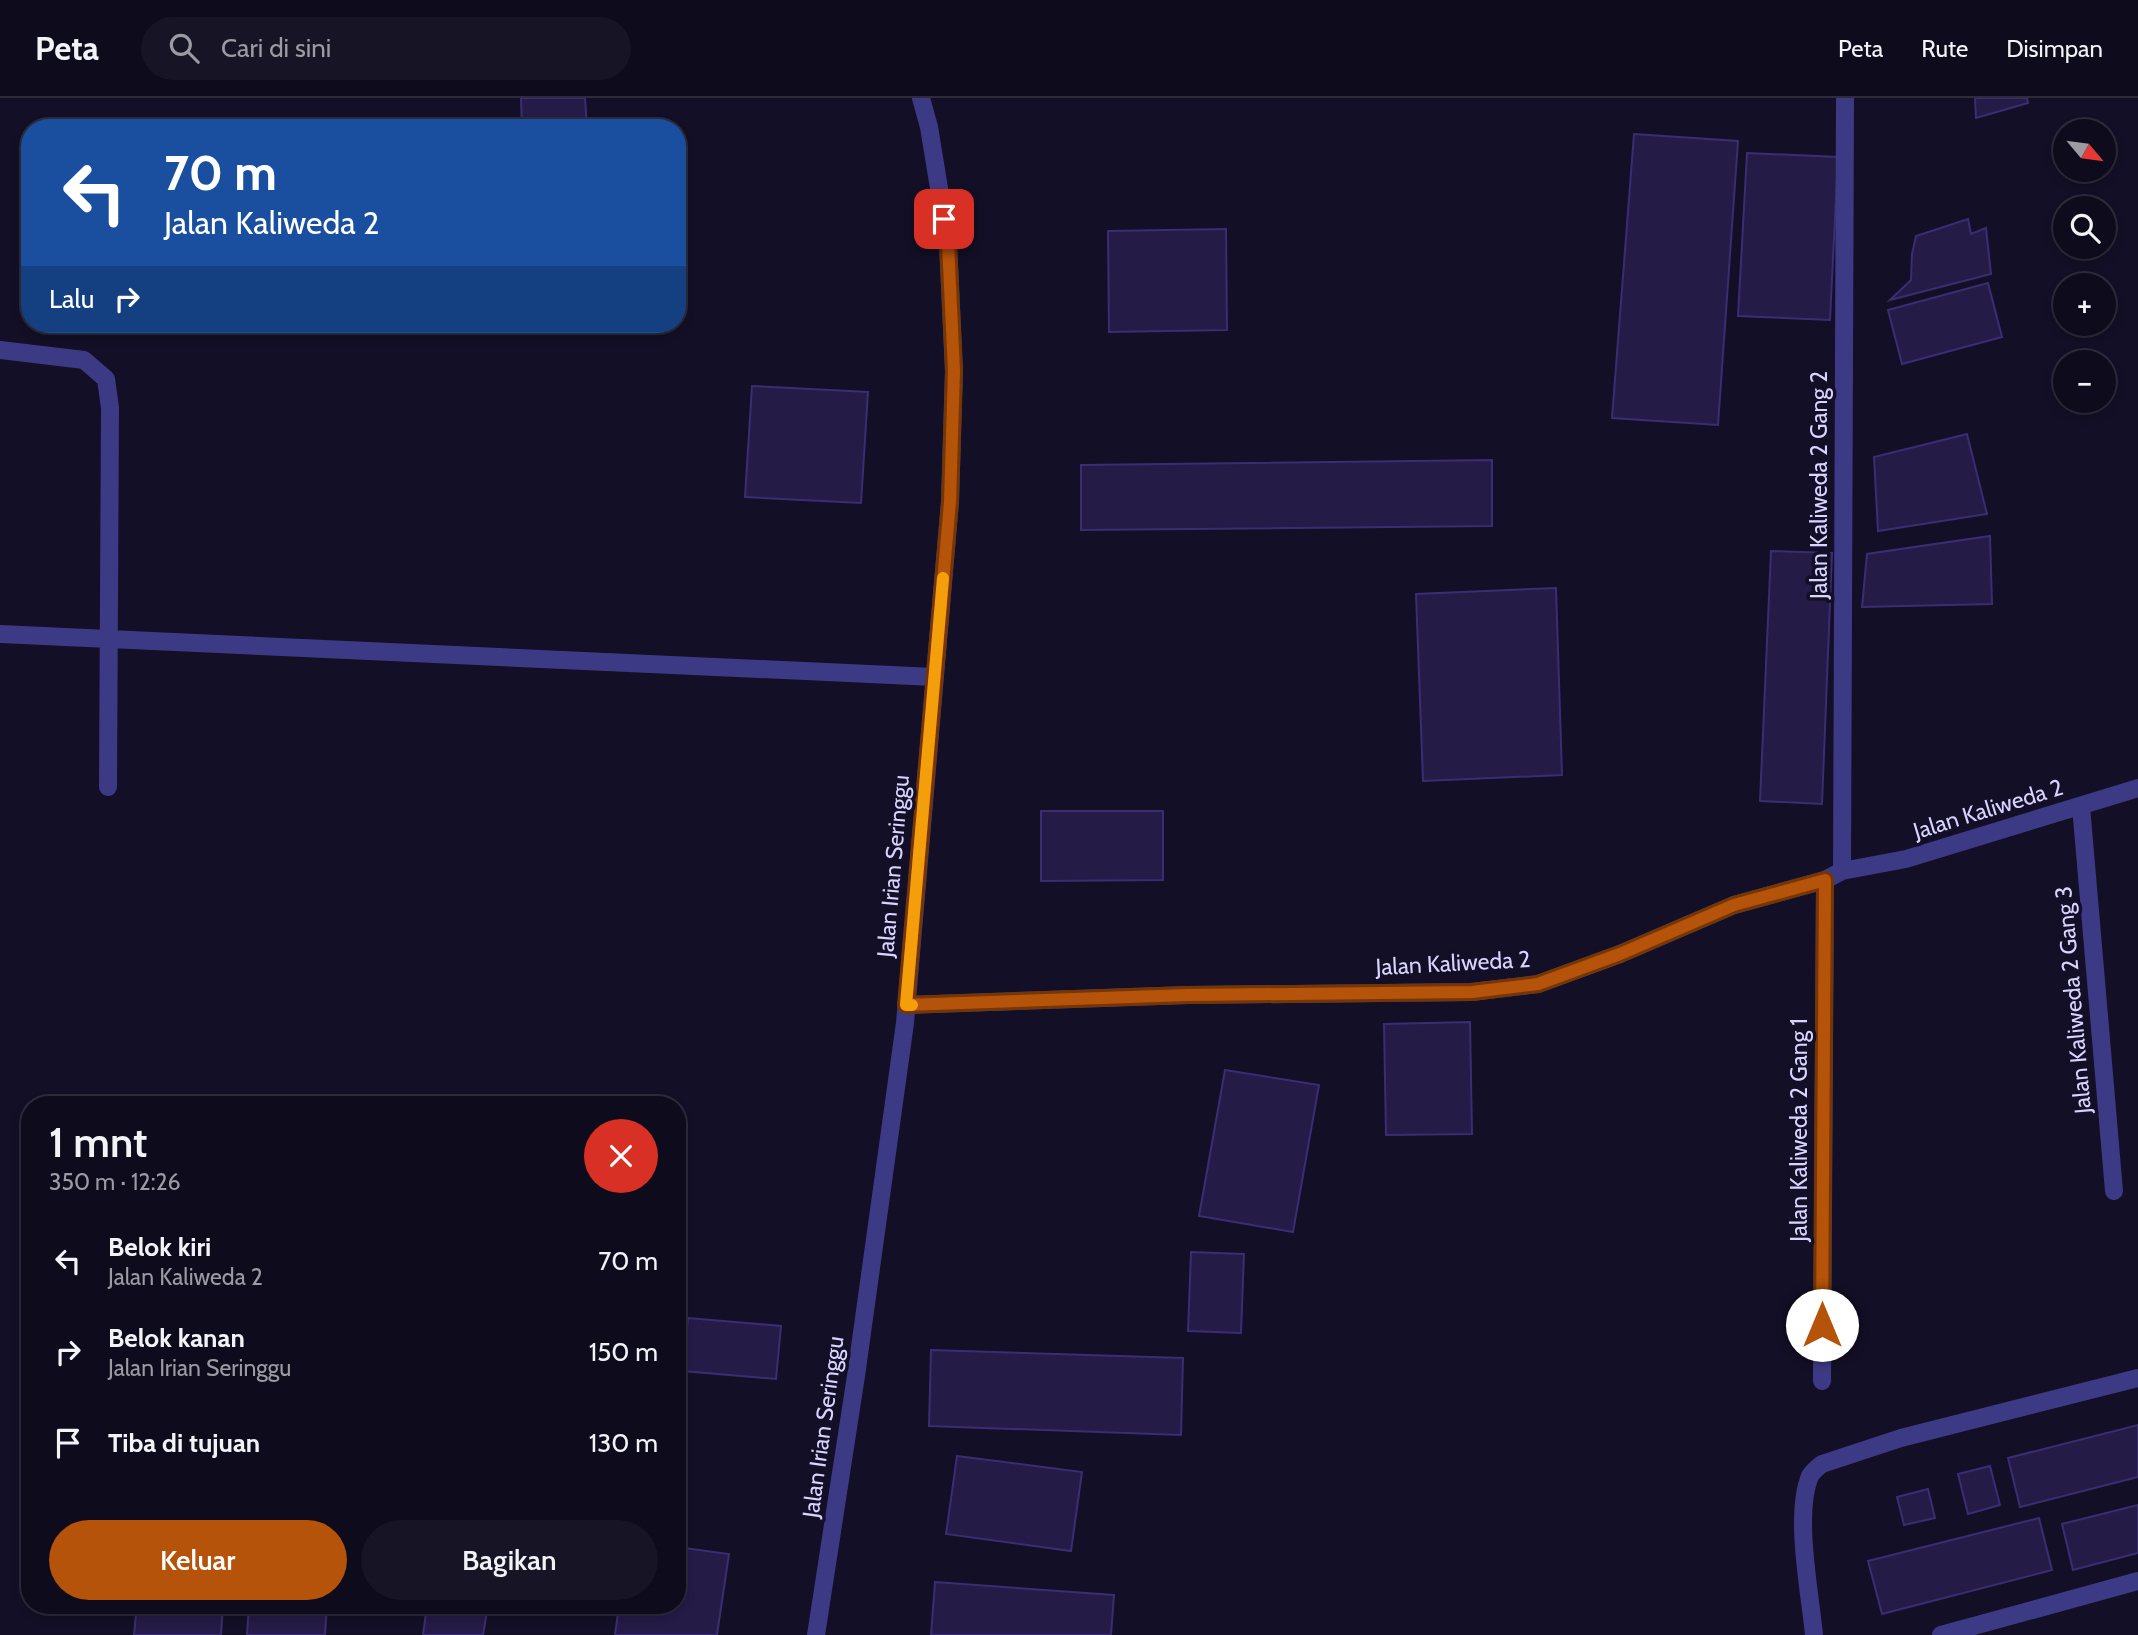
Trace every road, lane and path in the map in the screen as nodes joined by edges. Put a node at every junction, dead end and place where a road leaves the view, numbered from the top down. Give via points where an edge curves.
1 (922, 98) edge
2 (1845, 98) edge
3 (0, 350) edge
4 (0, 634) edge
5 (108, 640) junction
6 (934, 677) junction
7 (108, 787) dead end
8 (2138, 788) edge
9 (2081, 806) junction
10 (1842, 872) junction
11 (1825, 880) junction
12 (906, 1005) junction
13 (2114, 1191) dead end
14 (2138, 1378) edge
15 (1822, 1381) dead end
16 (2138, 1581) edge
17 (816, 1635) edge
18 (1814, 1635) edge
19 (1941, 1635) edge

1 - 6 street, Jalan Irian Seringgu via 948,243 954,371 950,502
2 - 10 street, Jalan Kaliweda 2 Gang 2
3 - 5 street via 84,360 106,379 110,408
4 - 5 street
5 - 6 street
5 - 7 street
6 - 12 street, Jalan Irian Seringgu
8 - 9 street, Jalan Kaliweda 2
9 - 10 street, Jalan Kaliweda 2 via 1906,859
9 - 13 street, Jalan Kaliweda 2 Gang 3
10 - 11 street, Jalan Kaliweda 2
11 - 12 street, Jalan Kaliweda 2 via 1734,905 1538,984 1472,992 1188,995
11 - 15 street, Jalan Kaliweda 2 Gang 1
12 - 17 street, Jalan Irian Seringgu
14 - 18 street via 1901,1438 1822,1464 1811,1473 1805,1505
16 - 19 street

